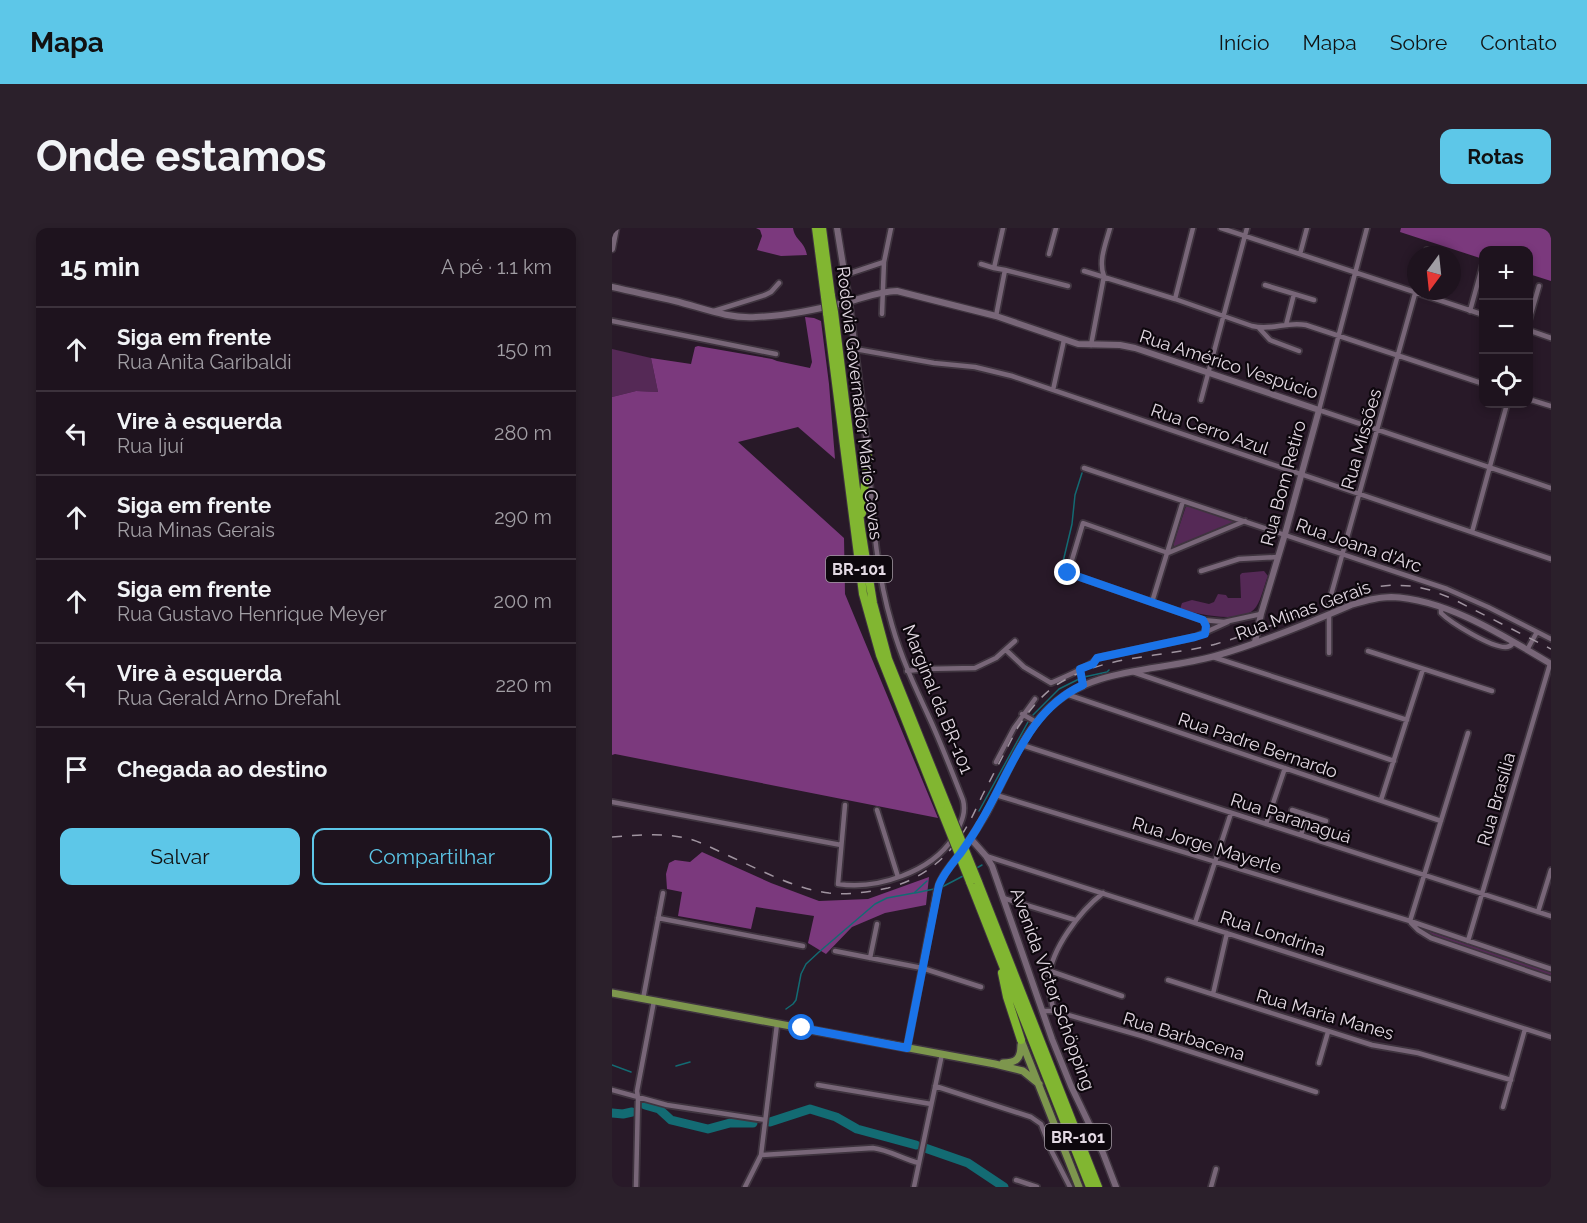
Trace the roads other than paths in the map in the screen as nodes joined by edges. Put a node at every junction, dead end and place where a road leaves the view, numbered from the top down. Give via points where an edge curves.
1 (616, 228) edge
2 (816, 228) edge
3 (822, 228) edge
4 (837, 228) edge
5 (891, 228) edge
6 (1003, 228) edge
7 (1056, 228) edge
8 (1110, 228) edge
9 (1193, 228) edge
10 (1221, 228) edge
11 (1247, 228) edge
12 (1307, 228) edge
13 (1367, 228) edge
14 (1245, 236) junction
15 (612, 249) edge
16 (1049, 254) dead end
17 (1300, 254) junction
18 (884, 262) junction
19 (981, 264) dead end
20 (994, 268) junction
21 (1005, 270) junction
22 (1084, 271) dead end
23 (1355, 273) junction
24 (845, 275) junction
25 (1104, 276) junction
26 (1479, 278) edge
27 (780, 283) dead end
28 (1265, 285) dead end
29 (1068, 286) dead end
30 (1539, 286) dead end
31 (612, 287) edge
32 (1407, 289) edge
33 (882, 292) junction
34 (1294, 294) junction
35 (828, 296) junction
36 (1175, 298) junction
37 (1314, 300) dead end
38 (1414, 300) edge
39 (1440, 300) edge
40 (849, 302) junction
41 (1533, 307) edge
42 (1470, 310) junction
43 (712, 311) junction
44 (830, 313) junction
45 (1479, 313) edge
46 (882, 314) dead end
47 (996, 316) junction
48 (1223, 316) junction
49 (612, 321) edge
50 (1286, 325) junction
51 (1259, 328) junction
52 (1533, 332) edge
53 (1338, 336) junction
54 (1551, 338) edge
55 (1064, 340) junction
56 (1091, 345) junction
57 (855, 349) junction
58 (1299, 351) dead end
59 (776, 354) dead end
60 (1398, 355) junction
61 (1208, 373) junction
62 (1479, 382) edge
63 (1053, 390) junction
64 (1201, 400) dead end
65 (1533, 401) edge
66 (1551, 406) edge
67 (1506, 408) edge
68 (1318, 410) junction
69 (1377, 430) junction
70 (868, 453) junction
71 (1084, 468) dead end
72 (1490, 468) junction
73 (1301, 474) junction
74 (1551, 488) edge
75 (1359, 494) junction
76 (1183, 501) junction
77 (1245, 521) junction
78 (861, 529) junction
79 (1472, 532) junction
80 (1285, 534) junction
81 (1167, 553) junction
82 (1343, 554) junction
83 (1278, 557) junction
84 (1551, 559) edge
85 (1202, 571) dead end
86 (1331, 595) dead end
87 (1152, 602) junction
88 (1441, 608) junction
89 (1260, 614) junction
90 (1329, 615) junction
91 (1203, 620) junction
92 (1232, 621) junction
93 (1537, 632) junction
94 (1205, 634) junction
95 (1551, 639) edge
96 (1015, 641) dead end
97 (1255, 642) junction
98 (1514, 642) junction
99 (1527, 650) junction
100 (1006, 651) junction
101 (1368, 651) dead end
102 (1329, 654) dead end
103 (1213, 657) junction
104 (1551, 664) edge
105 (1080, 669) junction
106 (1423, 669) junction
107 (907, 671) junction
108 (1133, 672) junction
109 (1083, 685) junction
110 (1492, 691) dead end
111 (1066, 694) junction
112 (1035, 699) dead end
113 (1022, 714) junction
114 (1407, 720) junction
115 (1036, 722) junction
116 (1468, 733) dead end
117 (1022, 745) junction
118 (1394, 761) junction
119 (996, 762) dead end
120 (1285, 768) junction
121 (996, 795) junction
122 (1381, 801) junction
123 (612, 802) edge
124 (845, 805) dead end
125 (877, 810) dead end
126 (945, 810) junction
127 (1292, 810) dead end
128 (1231, 813) junction
129 (1307, 815) junction
130 (1441, 820) junction
131 (1326, 821) dead end
132 (1266, 824) junction
133 (1301, 836) junction
134 (971, 839) junction
135 (841, 845) junction
136 (986, 856) junction
137 (1215, 861) junction
138 (1551, 870) edge
139 (1424, 875) junction
140 (897, 877) junction
141 (974, 882) junction
142 (663, 893) dead end
143 (1102, 893) junction
144 (1482, 894) junction
145 (1003, 898) junction
146 (1538, 912) junction
147 (1551, 916) edge
148 (658, 918) junction
149 (1076, 920) junction
150 (1410, 921) junction
151 (1195, 922) junction
152 (877, 924) dead end
153 (1227, 933) junction
154 (1468, 941) junction
155 (803, 946) dead end
156 (836, 951) dead end
157 (998, 953) junction
158 (870, 958) junction
159 (922, 968) junction
160 (1551, 969) edge
161 (1050, 971) junction
162 (1551, 979) edge
163 (1168, 980) dead end
164 (981, 987) dead end
165 (612, 993) edge
166 (1213, 994) junction
167 (1122, 996) dead end
168 (643, 999) junction
169 (654, 1001) junction
170 (1042, 1011) junction
171 (1054, 1011) junction
172 (777, 1024) junction
173 (1526, 1029) junction
174 (1328, 1032) junction
175 (1551, 1037) edge
176 (1021, 1040) junction
177 (907, 1048) junction
178 (942, 1054) junction
179 (1319, 1063) dead end
180 (995, 1064) junction
181 (1511, 1080) junction
182 (1039, 1084) junction
183 (818, 1085) dead end
184 (935, 1086) junction
185 (612, 1090) edge
186 (1316, 1092) dead end
187 (638, 1098) junction
188 (931, 1104) junction
189 (1503, 1107) dead end
190 (765, 1120) junction
191 (761, 1155) junction
192 (919, 1163) junction
193 (1216, 1169) dead end
194 (1016, 1180) dead end
195 (636, 1187) edge
196 (745, 1187) edge
197 (914, 1187) edge
198 (1037, 1187) edge
199 (1070, 1187) edge
200 (1079, 1187) edge
201 (1090, 1187) edge
202 (1098, 1187) edge
203 (1116, 1187) edge
204 (1211, 1187) edge

1 - 15 main road
2 - 35 highway, Rodovia Governador Mário Covas / BR-101
3 - 35 highway, Rodovia Governador Mário Covas / BR-101
4 - 24 main road, Marginal da BR-101
5 - 18 street
6 - 20 street
7 - 16 street
8 - 25 street via 1102,263
9 - 36 street
10 - 14 street
11 - 14 street
12 - 17 street
13 - 23 street, Rua Bom Retiro
14 - 17 street
14 - 48 street
17 - 23 street
18 - 24 street
18 - 33 street
19 - 20 street
20 - 21 street
21 - 29 street
21 - 47 street
22 - 25 street
23 - 32 street
23 - 53 street, Rua Bom Retiro
24 - 40 main road, Marginal da BR-101
25 - 36 street
25 - 56 street
26 - 42 street
27 - 43 street via 765,295
28 - 34 street
30 - 41 street
31 - 43 main road, Rua Américo Vespúcio
33 - 40 main road, Rua Américo Vespúcio
33 - 46 street
33 - 47 main road, Rua Américo Vespúcio via 897,291
34 - 37 street
34 - 50 street
35 - 44 highway, Rodovia Governador Mário Covas / BR-101, bridge
36 - 48 street
38 - 60 street, Rua Missões
39 - 42 street
40 - 43 main road, Rua Américo Vespúcio via 759,317 730,317
40 - 57 main road, Marginal da BR-101
42 - 45 street
44 - 78 highway, Rodovia Governador Mário Covas / BR-101
44 - 126 highway, Rodovia Governador Mário Covas / BR-101 via 863,594 882,662
47 - 55 main road, Rua Américo Vespúcio
48 - 51 street
48 - 61 street
49 - 59 street
50 - 51 street
50 - 53 street via 1300,324
51 - 58 street via 1270,340
52 - 54 street
53 - 60 street
53 - 68 street, Rua Bom Retiro
55 - 56 main road, Rua Américo Vespúcio
55 - 63 street
56 - 61 main road, Rua Américo Vespúcio via 1127,346
57 - 63 street, Rua Cerro Azul via 985,368
57 - 70 main road, Marginal da BR-101
60 - 62 street
60 - 69 street, Rua Missões
61 - 64 street
61 - 68 main road, Rua Américo Vespúcio
63 - 73 street, Rua Cerro Azul
65 - 66 street
67 - 72 street
68 - 69 street, Rua Américo Vespúcio
68 - 73 main road, Rua Bom Retiro
69 - 72 street, Rua Américo Vespúcio
69 - 75 street, Rua Missões
70 - 78 highway
70 - 107 street, Marginal da BR-101 via 881,581
71 - 76 street, Rua Joana d'Arc
72 - 74 street, Rua Américo Vespúcio
72 - 79 street
73 - 75 street, Rua Cerro Azul
73 - 80 main road, Rua Bom Retiro
75 - 79 street, Rua Cerro Azul
75 - 82 street, Rua Missões
76 - 77 street, Rua Joana d'Arc
76 - 81 street
77 - 80 street, Rua Joana d'Arc
77 - 81 street
78 - 126 highway, Rodovia Governador Mário Covas / BR-101 via 871,597 884,646
79 - 84 street, Rua Cerro Azul
80 - 82 street, Rua Joana d'Arc
80 - 83 main road, Rua Bom Retiro
81 - 87 street
81 - 87 street via 1083,523 1068,573
82 - 86 street, Rua Missões
82 - 93 street, Rua Joana d'Arc via 1447,589
83 - 85 street via 1239,559
83 - 89 main road, Rua Bom Retiro
87 - 91 street
88 - 90 main road, Rua Minas Gerais via 1384,597
88 - 98 main road, Rua Minas Gerais
88 - 98 street via 1449,620 1487,642 1506,647
89 - 92 street
89 - 97 main road, Rua Bom Retiro
90 - 97 main road, Rua Minas Gerais
90 - 102 street
91 - 92 street
91 - 94 street
92 - 94 street
93 - 95 street, Rua Joana d'Arc
93 - 99 street
94 - 105 street via 1097,658
96 - 100 street
97 - 103 main road, Rua Minas Gerais
98 - 99 main road, Rua Minas Gerais
99 - 104 main road, Rua Minas Gerais
100 - 105 street via 1051,684
100 - 107 street via 975,668
101 - 106 street
103 - 108 main road, Rua Minas Gerais
103 - 114 street
104 - 144 street, Rua Brasília
105 - 109 street
106 - 110 street
106 - 114 street
107 - 140 street, Marginal da BR-101 via 965,810 949,845 937,857
108 - 109 main road, Rua Minas Gerais
108 - 118 street
109 - 111 main road, Rua Minas Gerais
111 - 115 main road, Rua Minas Gerais
111 - 120 street, Rua Padre Bernardo
112 - 113 street
113 - 115 street
113 - 119 street
114 - 118 street
115 - 117 main road, Rua Minas Gerais
116 - 130 street
117 - 121 main road, Rua Minas Gerais
117 - 128 street, Rua Paranaguá
118 - 122 street
120 - 122 street, Rua Padre Bernardo
120 - 132 street
121 - 134 main road, Rua Minas Gerais
121 - 137 street, Rua Jorge Mayerle
122 - 130 street, Rua Padre Bernardo
123 - 135 street
124 - 135 street
125 - 140 street
126 - 141 highway, Rodovia Governador Mário Covas / BR-101, bridge
127 - 129 street
128 - 132 street, Rua Paranaguá
128 - 137 street
129 - 131 street
129 - 133 street
130 - 139 street
132 - 133 street, Rua Paranaguá
133 - 139 street, Rua Paranaguá
134 - 136 main road, Avenida Victor Schöpping
134 - 159 main road, Rua Minas Gerais via 939,885
135 - 140 street via 838,884 869,885
136 - 143 street, Rua Londrina
136 - 145 main road, Avenida Victor Schöpping
137 - 150 street, Rua Jorge Mayerle
137 - 151 street
138 - 146 street
139 - 144 street, Rua Paranaguá
139 - 150 street
141 - 157 highway, Rodovia Governador Mário Covas / BR-101
141 - 202 highway, Rodovia Governador Mário Covas / BR-101
142 - 148 street
143 - 149 street
143 - 151 street, Rua Londrina
144 - 146 street, Rua Paranaguá
144 - 154 street, Rua Brasília
145 - 149 street
145 - 170 main road, Avenida Victor Schöpping
146 - 147 street, Rua Paranaguá
148 - 155 street
148 - 168 street
149 - 161 street
150 - 154 street, Rua Jorge Mayerle
150 - 162 street, Rua Jorge Mayerle via 1431,938
151 - 153 street, Rua Londrina
152 - 158 street
153 - 166 street
153 - 173 street, Rua Londrina
154 - 160 street, Rua Jorge Mayerle
156 - 158 street
157 - 176 highway
157 - 201 highway, Rodovia Governador Mário Covas / BR-101
158 - 159 street
159 - 164 street
159 - 177 main road, Rua Minas Gerais
161 - 167 street
161 - 171 street via 1048,987
163 - 166 street, Rua Maria Manes
165 - 168 main road
166 - 174 street, Rua Maria Manes
168 - 169 main road
169 - 172 main road
169 - 187 street
170 - 171 street, Rua Barbacena
170 - 203 main road, Avenida Victor Schöpping
171 - 186 street, Rua Barbacena
172 - 177 main road
172 - 190 street
173 - 175 street, Rua Londrina
173 - 181 street
174 - 179 street
174 - 181 street, Rua Maria Manes
176 - 180 main road via 1017,1060
176 - 182 main road
177 - 178 main road
178 - 180 main road
178 - 184 street
180 - 182 main road via 1023,1071
181 - 189 street
182 - 200 main road
183 - 188 street
184 - 188 street
184 - 199 street via 1038,1121
185 - 187 street
187 - 190 street
187 - 195 street
188 - 192 street
190 - 191 street
191 - 192 street via 873,1148
191 - 196 street
192 - 197 street
193 - 204 street
194 - 198 street

